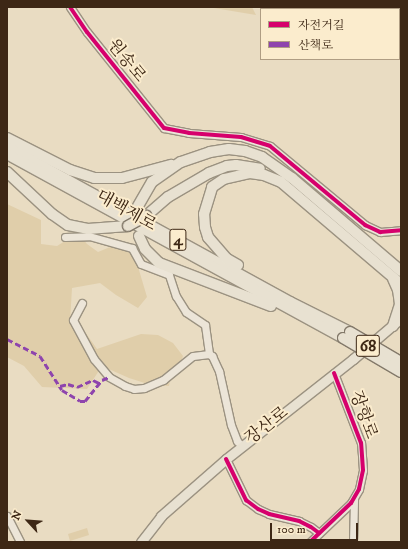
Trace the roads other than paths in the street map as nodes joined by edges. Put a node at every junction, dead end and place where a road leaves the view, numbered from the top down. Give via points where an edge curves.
1 (70, 7) edge
2 (7, 138) edge
3 (7, 146) edge
4 (7, 154) edge
5 (181, 162) junction
6 (7, 172) edge
7 (281, 182) junction
8 (138, 206) dead end
9 (401, 230) edge
10 (139, 236) dead end
11 (65, 237) dead end
12 (398, 271) edge
13 (401, 284) edge
14 (82, 303) dead end
15 (290, 306) junction
16 (401, 318) edge
17 (392, 326) junction
18 (346, 335) junction
19 (209, 354) junction
20 (401, 362) edge
21 (401, 372) edge
22 (334, 373) junction
23 (242, 446) junction
24 (226, 459) junction
25 (354, 499) junction
26 (7, 516) edge
27 (319, 533) junction
28 (20, 542) edge
29 (141, 542) edge
30 (310, 542) edge
31 (354, 542) edge

1 - 9 street, 원송로 via 164,128 189,133 241,137 270,146 365,225 380,232
2 - 5 highway via 70,170 94,178 122,178
3 - 15 highway, 대백제로 / 4
4 - 15 highway, 대백제로
5 - 8 highway via 152,182
5 - 12 highway via 210,152 229,149 262,157 292,178
6 - 7 highway, bridge via 52,214 68,225 88,229 128,226 209,172 227,166 246,165 268,171
7 - 12 highway
7 - 15 highway via 250,172 224,179 212,187 204,214 204,227 208,237 227,259 272,285
10 - 15 highway via 145,249 159,263 170,269 220,285 264,304
11 - 19 street via 89,236 132,248 141,264 169,275 176,296 186,312 205,325
12 - 13 highway
12 - 17 highway via 400,304
14 - 19 street via 73,320 94,359 109,377 125,386 134,389 153,385 193,356
15 - 18 highway, 대백제로
16 - 17 main road, 장산로 / 68
17 - 22 main road, 장산로 / 68
18 - 20 highway, bridge
18 - 21 highway, bridge
19 - 23 street via 216,362 231,425 237,441
22 - 23 main road, 장산로 / 68
22 - 25 street, 장항로 / 68 via 363,452 363,470
23 - 24 main road, 장산로 / 68
24 - 27 street via 246,500 268,514 299,521
24 - 29 main road, 장산로 / 68 via 161,516
25 - 27 street, 장항로 / 68
25 - 31 street
26 - 28 street
27 - 30 street, 장항로 / 68

